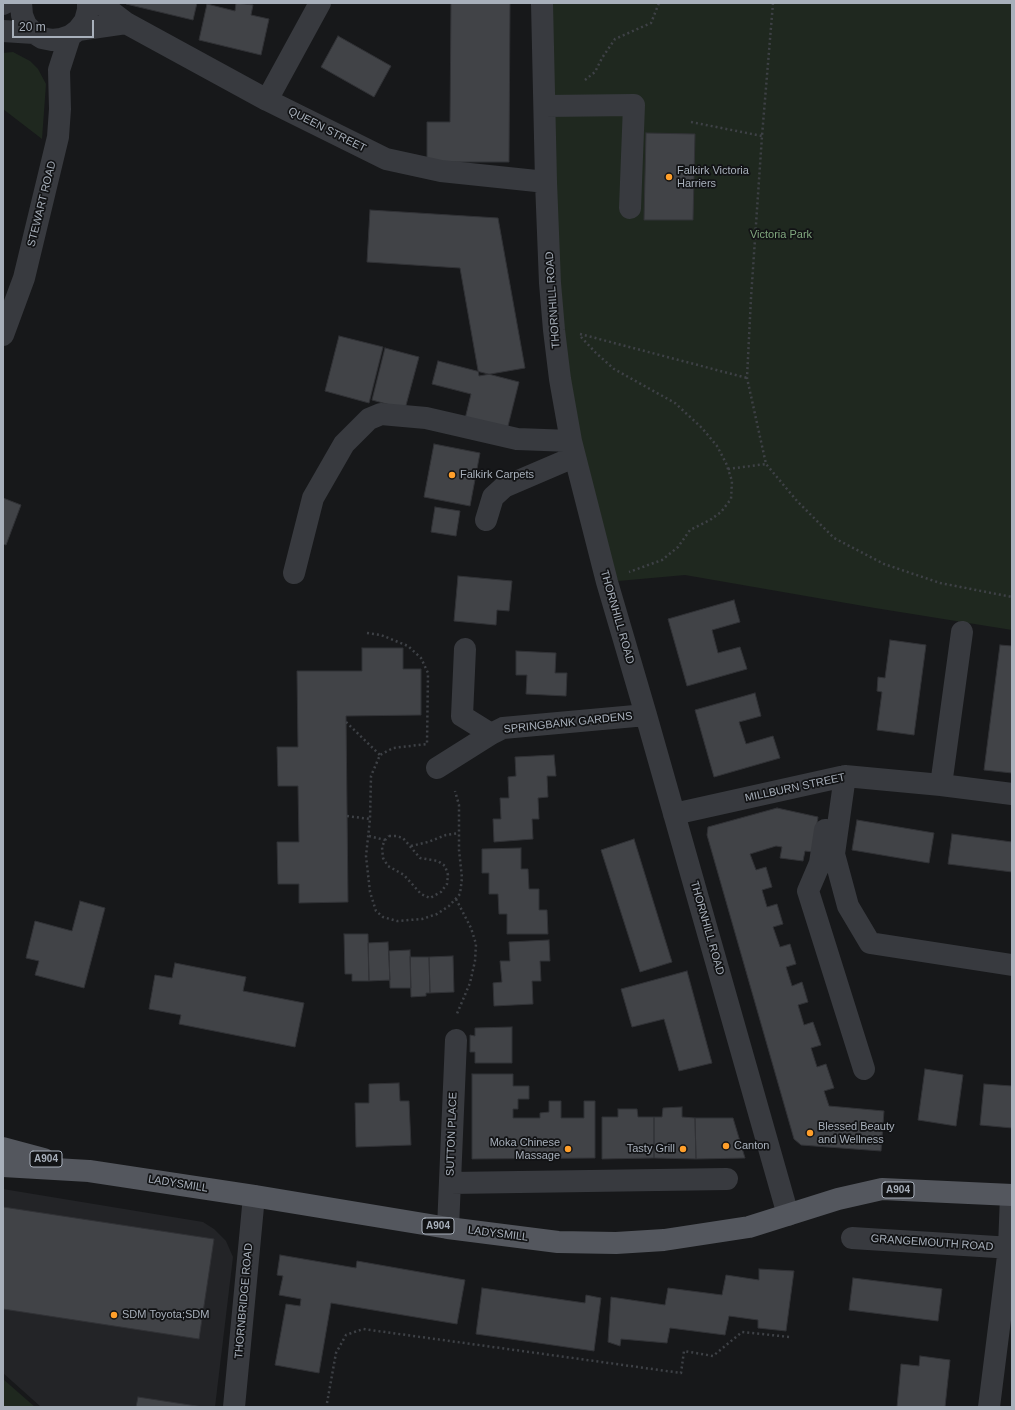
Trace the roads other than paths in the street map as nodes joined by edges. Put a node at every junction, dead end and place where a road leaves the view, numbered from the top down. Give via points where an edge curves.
1 (21, 3) edge
2 (88, 3) edge
3 (100, 3) edge
4 (320, 3) edge
5 (542, 3) edge
6 (126, 23) junction
7 (3, 31) edge
8 (74, 33) junction
9 (38, 35) junction
10 (59, 70) junction
11 (267, 100) junction
12 (545, 106) junction
13 (546, 182) junction
14 (630, 208) dead end
15 (3, 335) edge
16 (573, 449) junction
17 (486, 520) dead end
18 (294, 573) dead end
19 (962, 632) dead end
20 (464, 649) dead end
21 (646, 715) junction
22 (491, 734) junction
23 (438, 768) dead end
24 (845, 776) junction
25 (941, 785) junction
26 (1012, 794) edge
27 (841, 801) junction
28 (674, 814) junction
29 (1012, 965) edge
30 (456, 1040) road end
31 (864, 1069) dead end
32 (3, 1148) edge
33 (3, 1166) edge
34 (89, 1170) junction
35 (727, 1178) dead end
36 (450, 1183) junction
37 (1011, 1195) edge
38 (254, 1196) junction
39 (788, 1215) junction
40 (448, 1228) junction
41 (852, 1238) dead end
42 (1010, 1248) edge
43 (234, 1407) edge
44 (989, 1407) edge

1 - 9 street via 26,25
2 - 8 street via 85,21
3 - 6 street, QUEEN STREET
4 - 11 street
5 - 12 street, THORNHILL ROAD
6 - 8 street
6 - 11 street, QUEEN STREET
7 - 9 street
8 - 9 street via 62,40 52,40
8 - 10 street
9 - 10 street
10 - 15 street, STEWART ROAD via 58,137 24,278
11 - 13 street, QUEEN STREET via 386,159 441,171
12 - 13 street, THORNHILL ROAD
12 - 14 street via 634,104
13 - 16 street, THORNHILL ROAD via 554,330
16 - 17 street via 504,488 493,497
16 - 18 street via 426,418 381,414 375,416 344,444 313,498
16 - 21 street, THORNHILL ROAD via 605,576
19 - 25 street
20 - 22 street, SPRINGBANK GARDENS via 462,716
21 - 22 street, SPRINGBANK GARDENS via 503,728
21 - 28 street, THORNHILL ROAD
22 - 23 street, SPRINGBANK GARDENS
24 - 25 street, MILLBURN STREET
24 - 27 street
24 - 28 street, MILLBURN STREET
25 - 26 street, MILLBURN STREET
27 - 29 street via 834,854 848,906 870,943
27 - 31 street via 835,804 827,818 820,863 808,892
28 - 39 street, THORNHILL ROAD
30 - 36 street, SUTTON PLACE
32 - 34 main road, LADYSMILL / A904
33 - 34 main road, LADYSMILL / A904
34 - 38 main road, LADYSMILL / A904
35 - 36 street
36 - 40 street, SUTTON PLACE
37 - 39 main road, A904 via 882,1189 838,1199
37 - 42 street
38 - 40 main road, LADYSMILL / A904
38 - 43 street, THORNBRIDGE ROAD
39 - 40 main road, LADYSMILL / A904 via 749,1227 664,1240 616,1243 558,1242
41 - 42 street, GRANGEMOUTH ROAD
42 - 44 street

